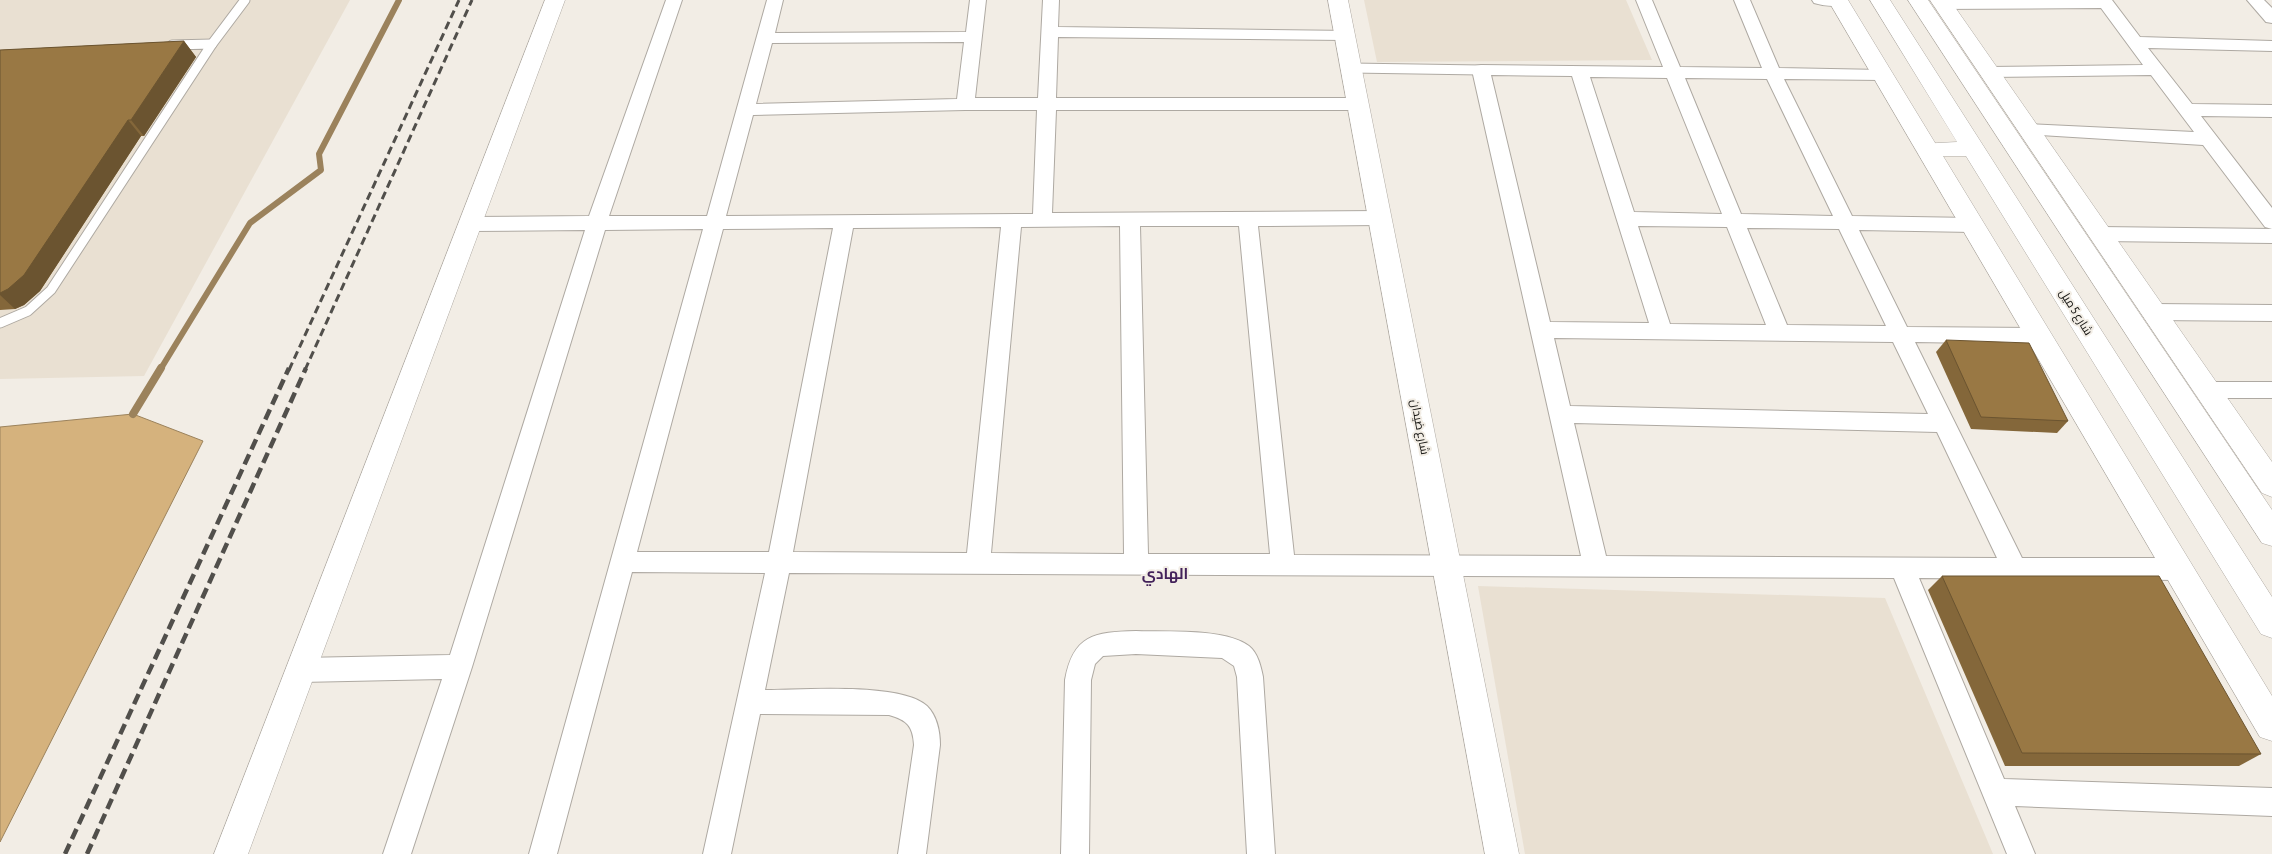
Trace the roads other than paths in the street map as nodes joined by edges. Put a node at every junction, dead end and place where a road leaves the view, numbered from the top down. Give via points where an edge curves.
1 (245, 0) edge
2 (555, 0) edge
3 (674, 0) edge
4 (775, 0) edge
5 (978, 0) edge
6 (1051, 0) edge
7 (1338, 0) edge
8 (1644, 0) edge
9 (1742, 0) edge
10 (1832, 0) edge
11 (1880, 0) edge
12 (1918, 0) edge
13 (1942, 2) edge
14 (2105, 2) edge
15 (2262, 3) edge
16 (2272, 18) edge
17 (1050, 32) junction
18 (1345, 35) junction
19 (974, 37) junction
20 (764, 38) junction
21 (2135, 42) junction
22 (212, 44) junction
23 (165, 46) edge
24 (2272, 46) edge
25 (1351, 68) junction
26 (1481, 70) junction
27 (2157, 70) junction
28 (1579, 71) junction
29 (1673, 72) junction
30 (1989, 72) junction
31 (1773, 74) junction
32 (1882, 75) junction
33 (965, 104) junction
34 (1047, 104) junction
35 (1358, 104) junction
36 (745, 110) junction
37 (2187, 110) junction
38 (2270, 114) edge
39 (2029, 130) junction
40 (2209, 139) junction
41 (1927, 149) junction
42 (1974, 149) junction
43 (2027, 167) junction
44 (2055, 168) junction
45 (1248, 218) junction
46 (1380, 218) junction
47 (1130, 219) junction
48 (1626, 219) junction
49 (1012, 220) junction
50 (1042, 220) junction
51 (1734, 220) junction
52 (714, 222) junction
53 (844, 222) junction
54 (1846, 222) junction
55 (2272, 222) edge
56 (596, 223) junction
57 (470, 224) junction
58 (1972, 225) junction
59 (2100, 234) junction
60 (2272, 236) edge
61 (2153, 312) junction
62 (2272, 313) edge
63 (0, 323) edge
64 (1541, 330) junction
65 (1662, 331) junction
66 (1780, 333) junction
67 (1901, 334) junction
68 (2039, 336) junction
69 (2206, 390) junction
70 (2272, 390) edge
71 (1560, 414) junction
72 (1944, 423) junction
73 (2271, 482) edge
74 (2272, 534) edge
75 (622, 562) junction
76 (779, 563) junction
77 (978, 564) junction
78 (1136, 564) junction
79 (1283, 565) junction
80 (1446, 566) junction
81 (1596, 566) junction
82 (1902, 568) junction
83 (2015, 569) junction
84 (2178, 570) junction
85 (2272, 624) edge
86 (459, 667) junction
87 (301, 670) junction
88 (748, 702) junction
89 (2272, 726) edge
90 (1995, 792) junction
91 (2272, 802) edge
92 (231, 854) edge
93 (397, 854) edge
94 (543, 854) edge
95 (717, 854) edge
96 (912, 854) edge
97 (1075, 854) edge
98 (1261, 854) edge
99 (1502, 854) edge
100 (2021, 854) edge

1 - 22 lane
2 - 57 street
3 - 56 street
4 - 20 street
5 - 19 street
6 - 17 street
7 - 18 street, شارع ضيدان
8 - 29 street
9 - 31 street
10 - 32 street
11 - 42 street, شارع 5 ميل
12 - 43 street
13 - 14 street
13 - 30 street
14 - 21 street
15 - 16 street
17 - 18 street
17 - 34 street
18 - 25 street, شارع ضيدان
19 - 20 street
19 - 33 street
20 - 36 street
21 - 24 street
21 - 27 street
22 - 23 lane
22 - 63 lane via 51,290 40,304
25 - 26 lane
25 - 35 street, شارع ضيدان
26 - 28 street
26 - 64 street
27 - 30 street
27 - 37 street
28 - 29 street
28 - 48 street
29 - 31 street
29 - 51 street
30 - 39 street
31 - 32 street
31 - 54 street
32 - 41 street
33 - 34 street
33 - 36 street
34 - 35 street
34 - 50 street
35 - 46 street, شارع ضيدان
36 - 52 street
37 - 38 street
37 - 40 street
39 - 40 street
39 - 44 street
40 - 55 street
41 - 42 street
41 - 58 street
42 - 85 street, شارع 5 ميل
43 - 44 street
43 - 74 street
44 - 59 street
45 - 46 street
45 - 47 street
45 - 79 street
46 - 80 street, شارع ضيدان
47 - 50 street
47 - 78 street
48 - 51 street
48 - 65 street
49 - 50 street
49 - 53 street
49 - 77 street
51 - 54 street
51 - 66 street
52 - 53 street
52 - 56 street
52 - 75 street
53 - 76 street
54 - 58 street
54 - 67 street
56 - 57 street
56 - 86 street
57 - 87 street
58 - 68 street
59 - 60 street
59 - 61 street
61 - 62 street
61 - 69 street
64 - 65 street
64 - 71 street
65 - 66 street
66 - 67 street
67 - 68 street
67 - 72 street
68 - 84 street
69 - 70 street
69 - 73 street
71 - 72 street
71 - 81 street
72 - 83 street
75 - 76 street
75 - 94 street
76 - 77 street
76 - 88 street
77 - 78 street
78 - 79 street
79 - 80 street
80 - 81 street
80 - 99 street, شارع ضيدان
81 - 82 street
82 - 83 street
82 - 90 street
83 - 84 street
84 - 89 street
86 - 87 street
86 - 93 street
87 - 92 street
88 - 95 street
88 - 96 street via 889,704 908,707 920,716 927,729 927,745
90 - 91 street
90 - 100 street
97 - 98 street via 1078,680 1082,660 1094,647 1115,643 1222,647 1238,652 1247,664

